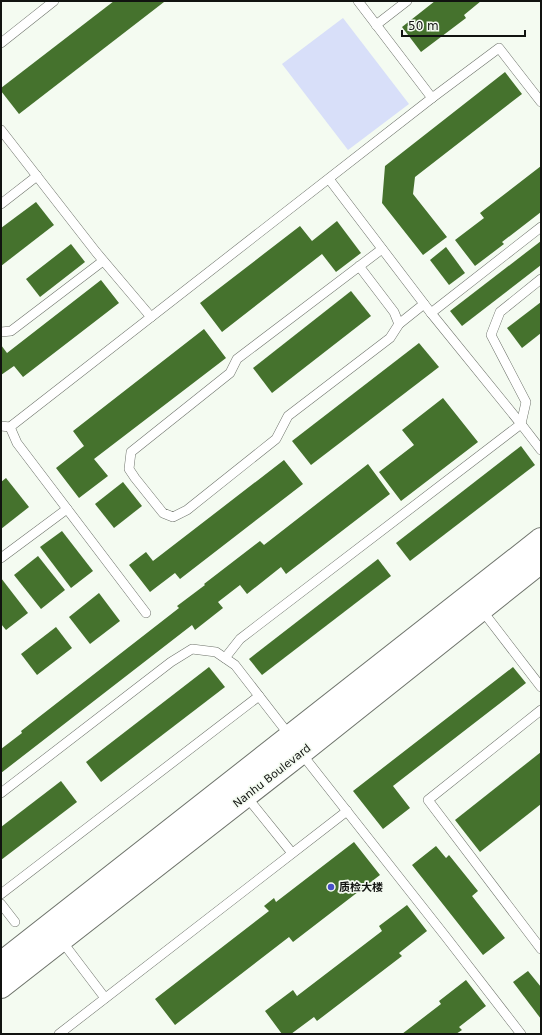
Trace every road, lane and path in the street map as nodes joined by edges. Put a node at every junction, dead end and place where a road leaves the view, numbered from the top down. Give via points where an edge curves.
1 (54, 1) edge
2 (358, 1) edge
3 (407, 1) edge
4 (376, 24) junction
5 (1, 43) edge
6 (432, 98) junction
7 (541, 102) edge
8 (1, 130) edge
9 (37, 176) junction
10 (329, 179) junction
11 (1, 204) edge
12 (541, 227) edge
13 (382, 249) junction
14 (103, 260) junction
15 (359, 266) junction
16 (541, 279) edge
17 (424, 304) junction
18 (431, 313) junction
19 (151, 317) junction
20 (399, 324) junction
21 (1, 332) edge
22 (521, 424) junction
23 (6, 426) edge
24 (541, 450) edge
25 (67, 508) junction
26 (541, 539) edge
27 (1, 558) edge
28 (541, 562) edge
29 (482, 609) junction
30 (146, 613) dead end
31 (225, 658) junction
32 (541, 687) edge
33 (259, 696) junction
34 (541, 710) edge
35 (296, 744) junction
36 (1, 793) edge
37 (246, 796) junction
38 (346, 811) junction
39 (292, 853) junction
40 (1, 894) edge
41 (1, 904) edge
42 (15, 922) dead end
43 (61, 940) junction
44 (541, 949) edge
45 (1, 963) edge
46 (1, 988) edge
47 (105, 998) junction
48 (59, 1034) edge
49 (521, 1034) edge

1 - 5 lane
2 - 4 lane
3 - 4 lane
4 - 6 lane
6 - 7 lane via 499,48
6 - 10 lane
8 - 9 lane
9 - 11 lane
9 - 14 lane
10 - 13 lane
10 - 19 lane
12 - 18 lane
13 - 15 lane
13 - 17 lane
14 - 19 lane
14 - 21 lane via 11,332
15 - 20 lane via 394,312
15 - 20 lane via 237,359 230,373 131,452 130,469 135,478 163,513 173,517 187,510 276,439 288,416 390,338
16 - 22 lane via 500,312 491,335 526,402
17 - 18 lane
17 - 20 lane
18 - 22 lane
19 - 23 lane
22 - 24 lane
22 - 31 lane via 240,639
23 - 25 lane
25 - 27 lane
25 - 30 lane
26 - 35 main road, Nanhu Boulevard
28 - 29 main road, Nanhu Boulevard
29 - 32 lane
29 - 35 main road, Nanhu Boulevard
31 - 33 lane via 235,665
31 - 36 lane via 216,652 192,649 171,662
33 - 35 lane
33 - 40 lane
34 - 44 lane via 428,800
35 - 37 main road, Nanhu Boulevard
35 - 38 lane
35 - 45 main road, Nanhu Boulevard
37 - 39 lane
37 - 43 main road, Nanhu Boulevard
38 - 39 lane
38 - 49 lane
39 - 47 lane
41 - 42 lane
43 - 46 main road, Nanhu Boulevard
43 - 47 lane
47 - 48 lane

